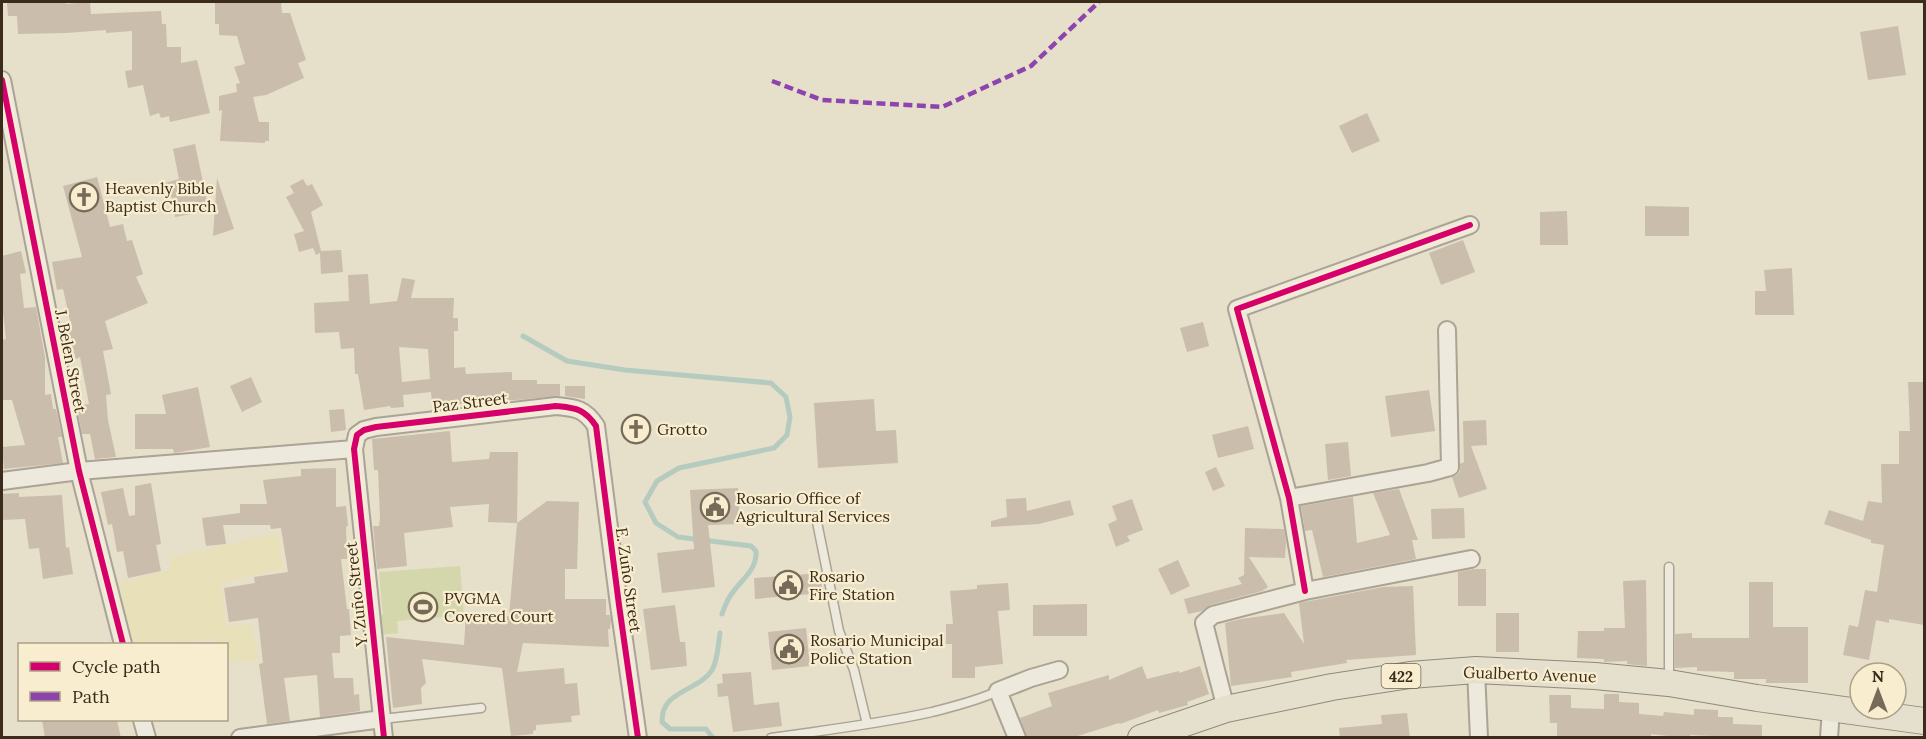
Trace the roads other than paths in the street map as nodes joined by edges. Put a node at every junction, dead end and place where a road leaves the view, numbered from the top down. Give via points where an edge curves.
1 (2, 80) edge
2 (3, 102) edge
3 (1470, 225) dead end
4 (1447, 330) dead end
5 (596, 426) joint
6 (354, 449) junction
7 (79, 471) junction
8 (2, 481) edge
9 (1288, 498) junction
10 (816, 517) dead end
11 (1471, 559) dead end
12 (1669, 567) dead end
13 (1305, 591) junction
14 (122, 643) edge
15 (1059, 670) dead end
16 (1476, 670) junction
17 (1669, 683) junction
18 (998, 691) junction
19 (481, 708) dead end
20 (1831, 708) junction
21 (1226, 710) junction
22 (382, 719) junction
23 (142, 721) edge
24 (1924, 722) edge
25 (867, 724) junction
26 (147, 738) edge
27 (240, 738) edge
28 (384, 738) edge
29 (638, 738) edge
30 (771, 738) edge
31 (1017, 738) edge
32 (1141, 738) edge
33 (1479, 738) edge
34 (1828, 738) edge

1 - 2 street, J. Belen Street
2 - 7 street, J. Belen Street
3 - 9 street via 1237,309
4 - 9 street via 1450,467
5 - 6 street, Paz Street via 581,410 556,406 364,430 357,435
5 - 29 street, E. Zuño Street
6 - 7 street
6 - 22 street, Y. Zuño Street
7 - 8 street
7 - 14 street, J. Belen Street
9 - 13 street
10 - 25 lane via 839,631 854,670
11 - 13 street
12 - 17 lane
13 - 21 street via 1214,615 1204,623
15 - 18 street
16 - 17 main road, Gualberto Avenue / 422
16 - 21 main road, Gualberto Avenue / 422 via 1368,681
16 - 33 street
17 - 20 main road, Gualberto Avenue / 422
18 - 25 lane via 979,700
18 - 31 street
19 - 22 lane
20 - 24 main road, Gualberto Avenue / 422
20 - 34 street
21 - 32 main road, Gualberto Avenue / 422
22 - 27 street
22 - 28 street, Y. Zuño Street
23 - 26 street
25 - 30 lane

